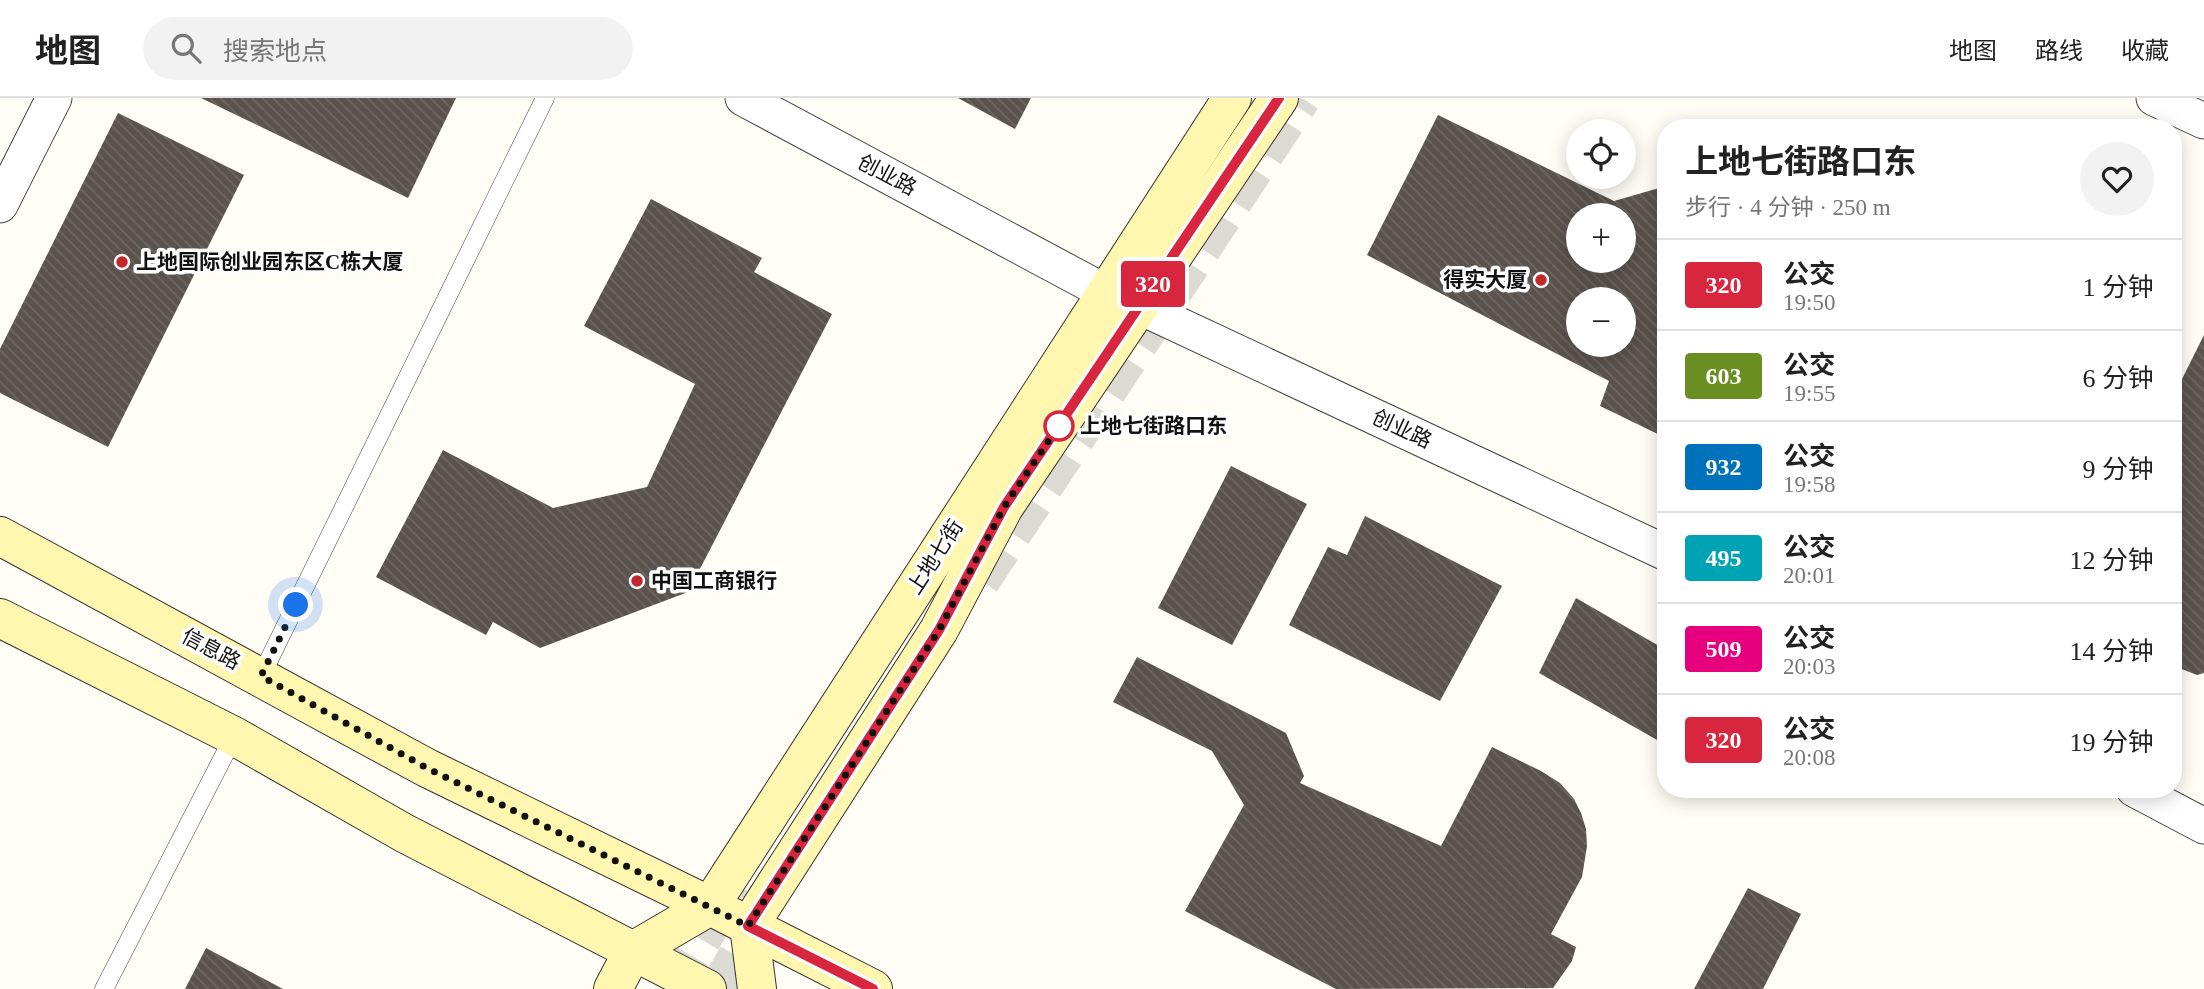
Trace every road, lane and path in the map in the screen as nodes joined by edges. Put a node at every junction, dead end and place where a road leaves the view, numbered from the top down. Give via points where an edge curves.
1 (54, 98) edge
2 (545, 98) edge
3 (743, 98) edge
4 (1232, 98) edge
5 (1279, 98) edge
6 (2154, 98) edge
7 (2204, 121) edge
8 (0, 205) edge
9 (1122, 299) junction
10 (0, 536) edge
11 (1657, 549) edge
12 (0, 618) edge
13 (261, 676) junction
14 (234, 736) junction
15 (2151, 798) edge
16 (2204, 826) edge
17 (710, 906) junction
18 (748, 926) junction
19 (633, 951) junction
20 (104, 989) edge
21 (613, 989) edge
22 (707, 989) edge
23 (757, 989) edge
24 (873, 989) edge

1 - 8 street
2 - 13 lane
3 - 9 street, 创业路
4 - 9 main road, 上地七街
5 - 9 main road, 上地七街
6 - 7 street
9 - 11 street, 创业路
9 - 17 main road, 上地七街
9 - 18 main road, 上地七街 via 939,630
10 - 13 main road, 信息路
12 - 14 main road
13 - 17 main road, 信息路 via 427,768
14 - 19 main road via 404,833
14 - 20 lane
15 - 16 street
17 - 18 main road, 信息路
17 - 19 main road, 上地七街
18 - 23 main road
18 - 24 main road, 信息路
19 - 21 main road
19 - 22 main road

